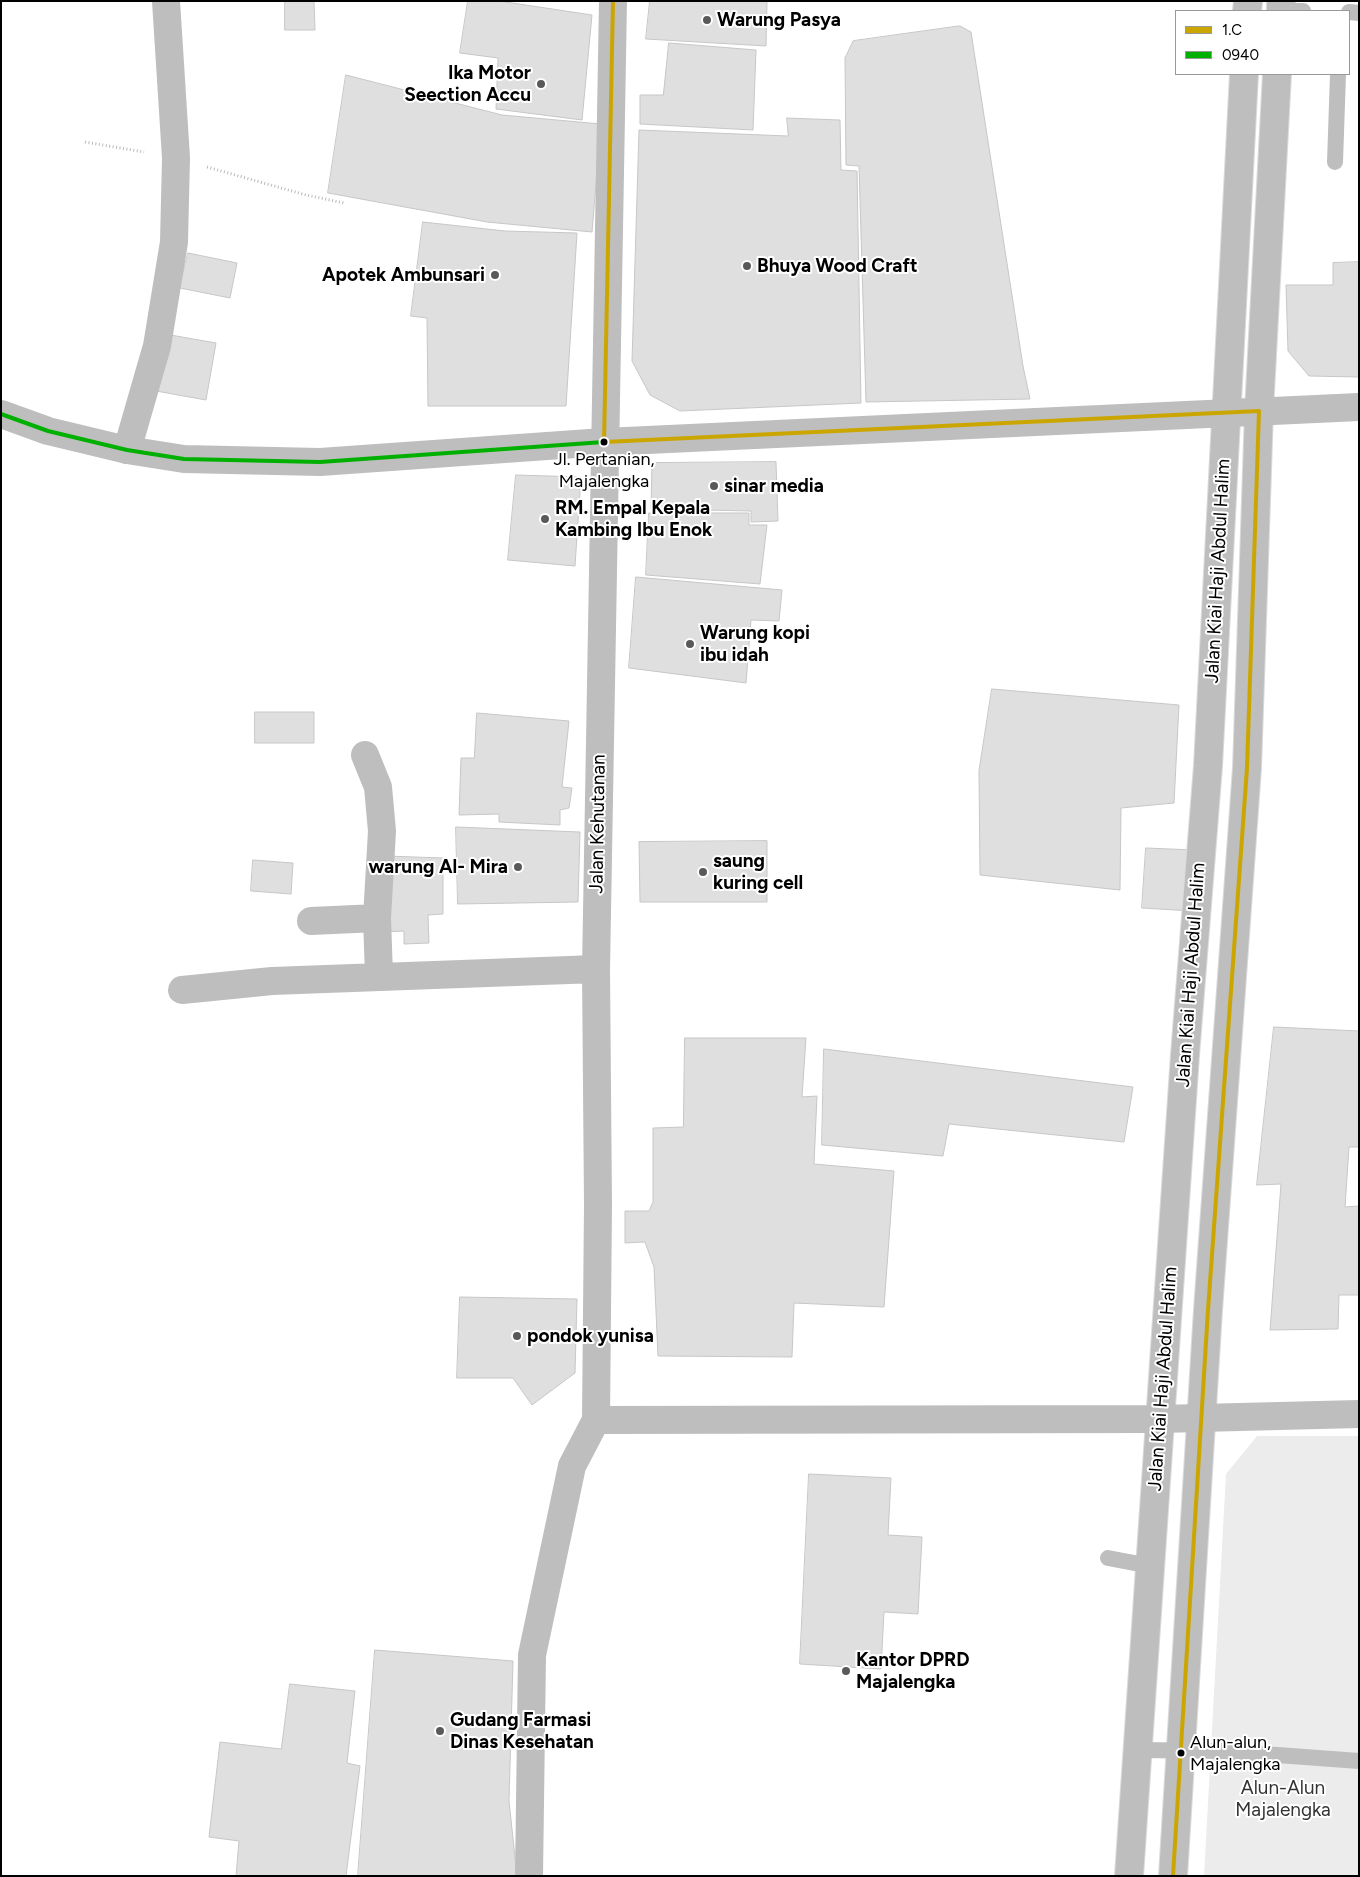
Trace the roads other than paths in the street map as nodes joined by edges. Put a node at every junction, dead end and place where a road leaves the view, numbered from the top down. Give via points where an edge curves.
1 (166, 1) edge
2 (612, 1) edge
3 (1244, 75) edge
4 (1277, 75) edge
5 (1338, 75) edge
6 (1335, 162) dead end
7 (1359, 407) edge
8 (1259, 411) junction
9 (1226, 412) junction
10 (1, 414) edge
11 (604, 442) junction
12 (127, 450) junction
13 (365, 755) dead end
14 (1208, 766) junction
15 (1247, 768) junction
16 (377, 918) junction
17 (311, 921) dead end
18 (596, 969) junction
19 (379, 976) junction
20 (182, 990) dead end
21 (1359, 1414) edge
22 (1202, 1417) junction
23 (1160, 1419) junction
24 (596, 1420) junction
25 (1108, 1558) dead end
26 (1150, 1566) junction
27 (1138, 1750) junction
28 (1181, 1751) junction
29 (1359, 1761) edge
30 (530, 1876) edge
31 (1129, 1876) edge
32 (1173, 1876) edge

1 - 12 street via 176,158 174,242 158,336
2 - 11 street, Jalan Kehutanan
3 - 9 street, Jalan Kiai Haji Abdul Halim
4 - 8 street, Jalan Kiai Haji Abdul Halim
5 - 6 lane
7 - 8 street
8 - 9 street
8 - 15 street, Jalan Kiai Haji Abdul Halim
9 - 11 street
9 - 14 street, Jalan Kiai Haji Abdul Halim
10 - 12 street via 48,431
11 - 12 street via 320,462 184,459
11 - 18 street, Jalan Kehutanan
13 - 16 street via 378,788 382,831
14 - 15 street
14 - 23 street, Jalan Kiai Haji Abdul Halim
15 - 22 street, Jalan Kiai Haji Abdul Halim
16 - 17 street
16 - 19 street
18 - 19 street
18 - 24 street, Jalan Kehutanan
19 - 20 street via 272,981
21 - 22 street
22 - 23 street
22 - 28 street, Jalan Kiai Haji Abdul Halim
23 - 24 street
23 - 26 street, Jalan Kiai Haji Abdul Halim
24 - 30 street via 572,1466 532,1655
25 - 26 lane
26 - 27 street, Jalan Kiai Haji Abdul Halim
27 - 28 lane
27 - 31 street, Jalan Kiai Haji Abdul Halim
28 - 29 lane
28 - 32 street, Jalan Kiai Haji Abdul Halim

